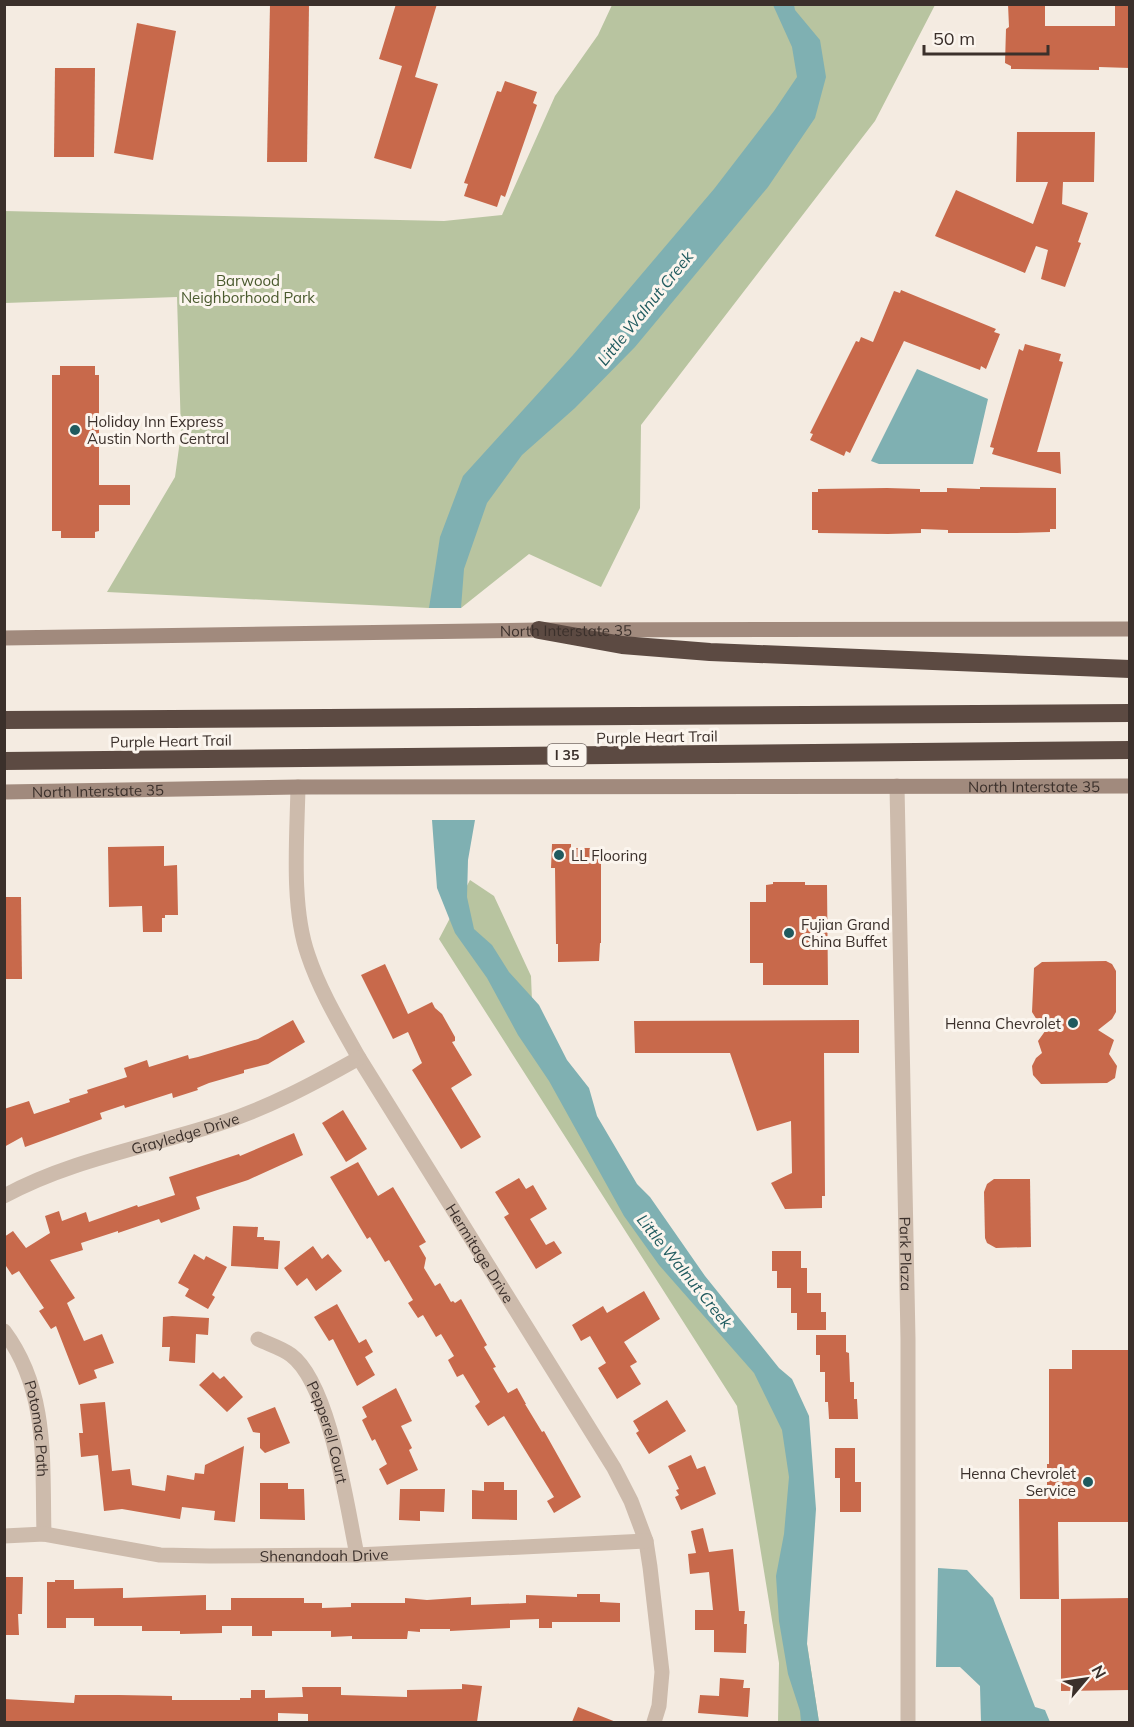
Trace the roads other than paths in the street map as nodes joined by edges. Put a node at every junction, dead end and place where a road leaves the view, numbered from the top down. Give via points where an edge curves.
1 (1130, 629) edge
2 (539, 630) junction
3 (4, 638) edge
4 (1130, 669) edge
5 (1130, 713) edge
6 (4, 720) edge
7 (1130, 750) edge
8 (4, 761) edge
9 (897, 786) junction
10 (1130, 786) edge
11 (298, 787) junction
12 (4, 792) edge
13 (359, 1058) junction
14 (4, 1196) edge
15 (4, 1331) edge
16 (258, 1339) dead end
17 (44, 1534) junction
18 (4, 1536) edge
19 (646, 1541) junction
20 (357, 1555) junction
21 (654, 1722) edge
22 (908, 1722) edge

1 - 2 main road, North Interstate 35
2 - 3 main road, North Interstate 35
2 - 4 highway via 622,645 710,652
5 - 6 highway, Purple Heart Trail
7 - 8 highway, Purple Heart Trail / I 35
9 - 10 main road, North Interstate 35
9 - 11 main road, North Interstate 35
9 - 22 street, Park Plaza via 908,1339
11 - 12 main road, North Interstate 35
11 - 13 street, Hermitage Drive via 298,904 307,953
13 - 14 street, Grayledge Drive via 259,1110 56,1172
13 - 19 street, Hermitage Drive via 614,1468
15 - 17 street, Potomac Path via 29,1372 41,1424
16 - 20 street, Pepperell Court via 292,1356 310,1379 324,1407
17 - 18 street, Shenandoah Drive
17 - 20 street, Shenandoah Drive via 160,1555
19 - 20 street, Shenandoah Drive
19 - 21 street, Hermitage Drive via 662,1672

